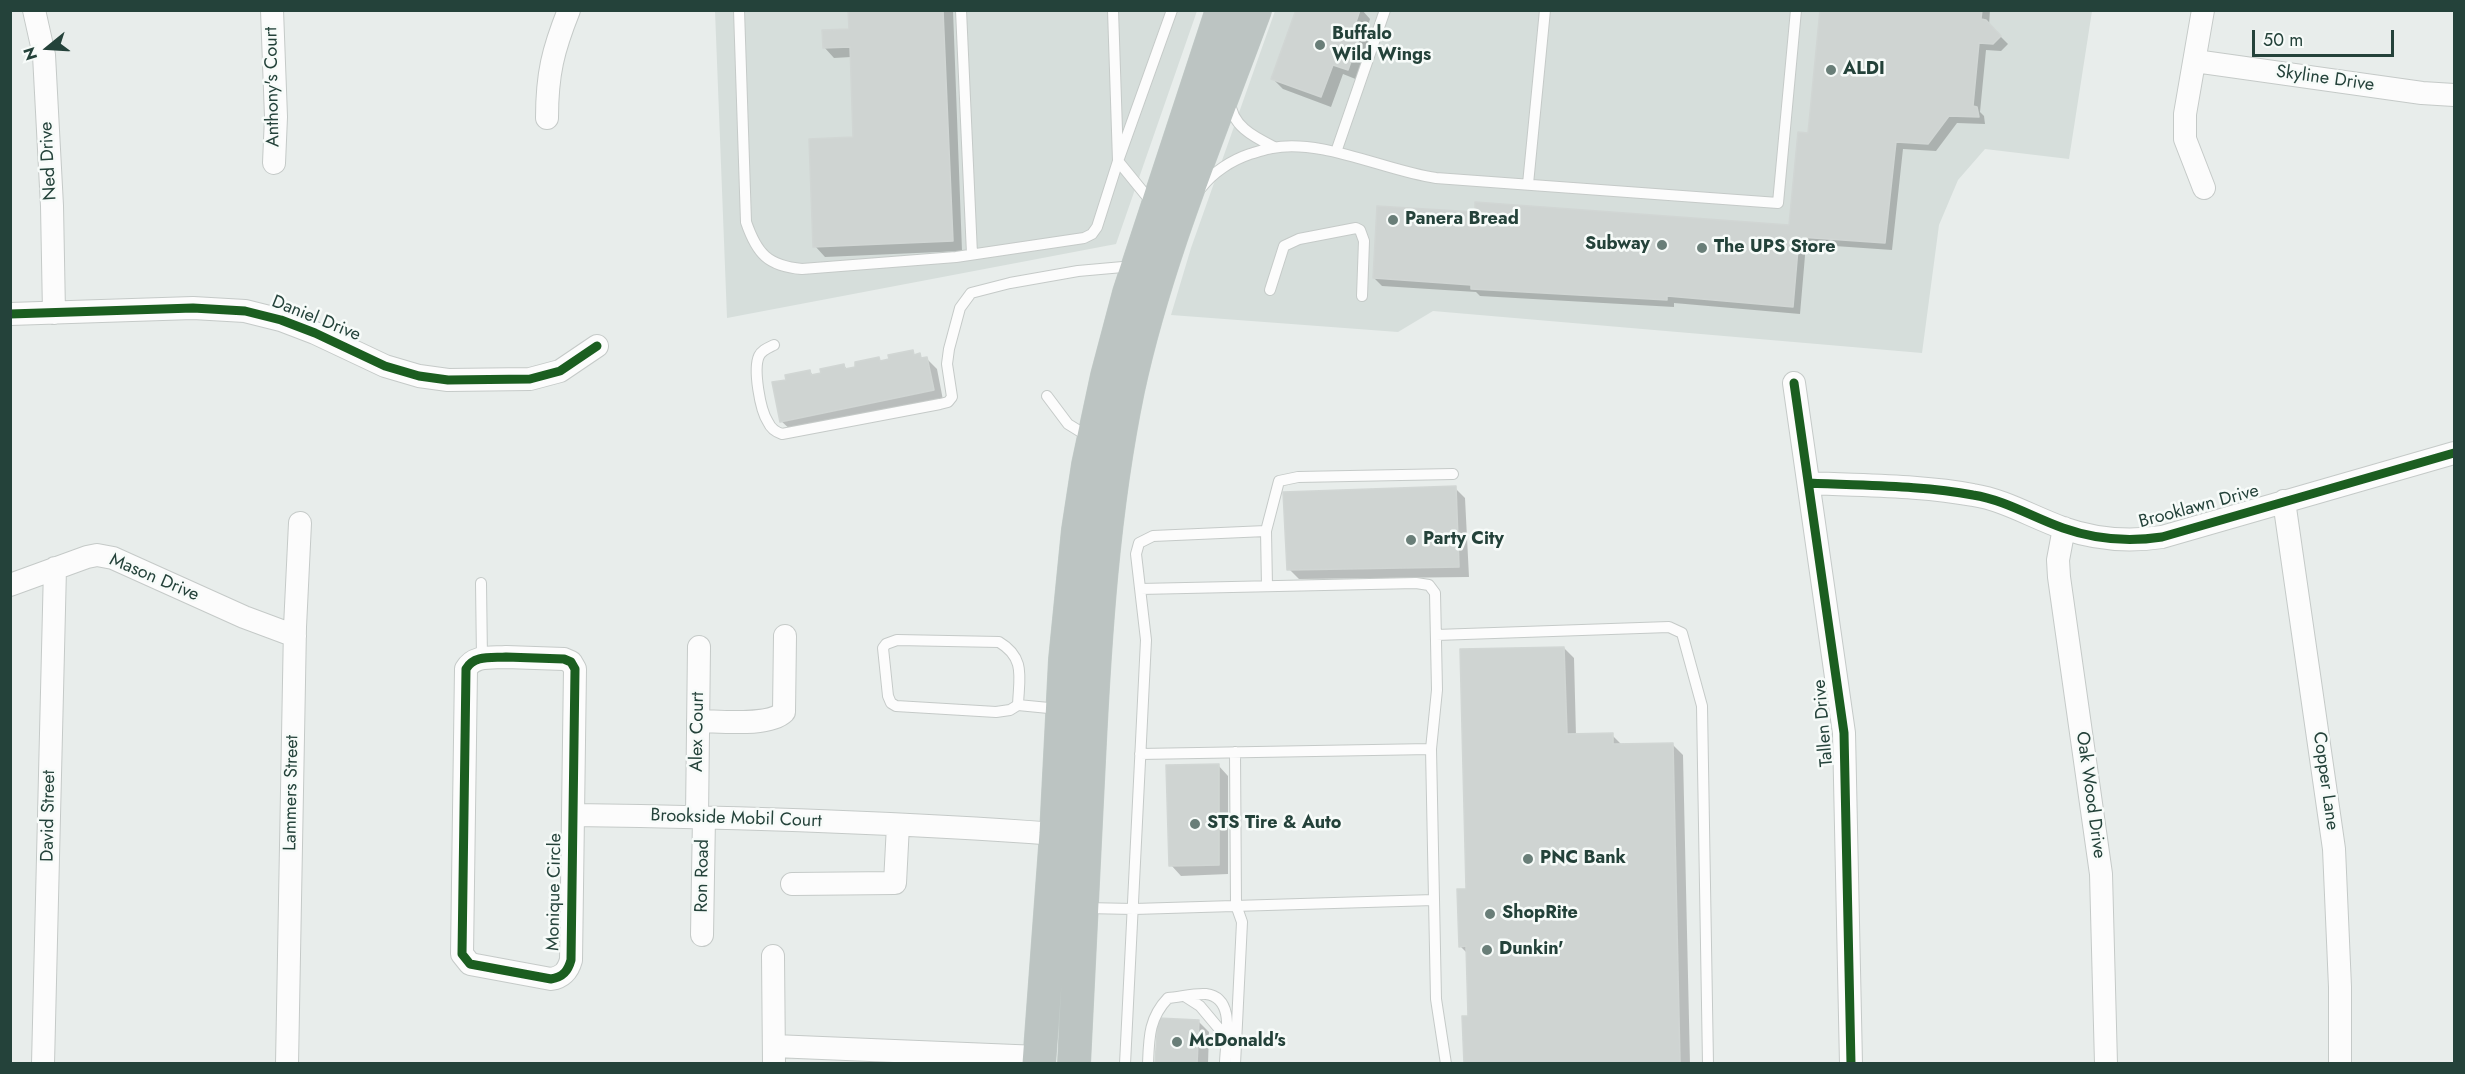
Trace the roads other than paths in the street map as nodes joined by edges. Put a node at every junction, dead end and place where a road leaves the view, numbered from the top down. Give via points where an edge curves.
1 (34, 10) edge
2 (272, 10) edge
3 (569, 10) edge
4 (739, 10) edge
5 (961, 10) edge
6 (1113, 10) edge
7 (1172, 10) edge
8 (1254, 10) edge
9 (1385, 10) edge
10 (1545, 10) edge
11 (1796, 10) edge
12 (2203, 10) edge
13 (1215, 16) edge
14 (2195, 61) junction
15 (1230, 78) junction
16 (2454, 95) edge
17 (547, 118) dead end
18 (1274, 147) junction
19 (1336, 152) junction
20 (1118, 161) junction
21 (274, 163) dead end
22 (1528, 184) junction
23 (2204, 188) dead end
24 (1167, 216) junction
25 (972, 254) junction
26 (1137, 266) junction
27 (1270, 290) dead end
28 (1362, 296) dead end
29 (54, 313) junction
30 (10, 314) edge
31 (774, 345) dead end
32 (597, 346) dead end
33 (1794, 383) dead end
34 (1047, 396) dead end
35 (1094, 440) junction
36 (2454, 453) edge
37 (1453, 474) dead end
38 (1809, 483) junction
39 (2284, 501) junction
40 (300, 523) dead end
41 (2064, 528) junction
42 (1266, 531) junction
43 (55, 568) junction
44 (481, 583) dead end
45 (10, 585) edge
46 (1267, 586) junction
47 (1140, 589) junction
48 (1436, 635) junction
49 (295, 636) junction
50 (785, 636) dead end
51 (699, 647) dead end
52 (482, 659) junction
53 (1018, 705) junction
54 (1062, 709) junction
55 (698, 721) junction
56 (1431, 749) junction
57 (1235, 752) junction
58 (1140, 754) junction
59 (573, 815) junction
60 (700, 817) junction
61 (898, 825) junction
62 (1056, 834) junction
63 (792, 884) dead end
64 (1434, 900) junction
65 (1236, 905) junction
66 (1082, 908) junction
67 (1134, 909) junction
68 (702, 935) dead end
69 (773, 956) dead end
70 (1186, 997) junction
71 (1226, 1037) junction
72 (774, 1055) edge
73 (897, 1057) edge
74 (981, 1059) edge
75 (1039, 1060) edge
76 (43, 1064) edge
77 (286, 1064) edge
78 (1074, 1064) edge
79 (1125, 1064) edge
80 (1148, 1064) edge
81 (1225, 1064) edge
82 (1234, 1064) edge
83 (1446, 1064) edge
84 (1708, 1064) edge
85 (1851, 1064) edge
86 (2106, 1064) edge
87 (2340, 1064) edge

1 - 29 street, Ned Drive via 44,55
2 - 21 street, Anthony's Court
3 - 17 street via 554,48
4 - 25 lane via 746,222 753,243 767,258 782,267 802,269
5 - 25 lane
6 - 20 lane
7 - 20 lane
8 - 15 highway
9 - 19 lane
10 - 22 lane
11 - 22 lane via 1778,203
12 - 14 street
13 - 24 highway
14 - 16 street, Skyline Drive
14 - 23 street via 2185,114 2185,140
15 - 18 lane via 1230,105 1237,123
15 - 24 highway
18 - 19 lane
18 - 24 lane via 1239,158 1219,170
19 - 22 lane via 1420,176
20 - 24 lane
20 - 25 lane via 1092,234
24 - 26 highway
24 - 66 highway via 1120,434 1098,606
26 - 31 lane via 1010,282 972,293 960,308 948,349 952,397 940,404 783,434 770,426 764,416 756,373 758,358
26 - 35 highway
27 - 28 lane via 1284,246 1351,228 1360,230 1364,240
29 - 30 street, Daniel Drive
29 - 32 street, Daniel Drive via 193,308 245,311 315,333 385,366 448,380 530,379 560,371
33 - 38 street, Tallen Drive
34 - 35 lane via 1068,424
35 - 54 highway via 1078,530
36 - 39 street, Brooklawn Drive
37 - 42 lane via 1298,477 1279,481
38 - 41 street, Brooklawn Drive via 1974,495 2014,506
38 - 85 street, Tallen Drive via 1844,733
39 - 41 street, Brooklawn Drive via 2138,541
39 - 87 street, Copper Lane via 2334,849
40 - 49 street, Lammers Street
41 - 86 street, Oak Wood Drive via 2059,577 2101,874
42 - 46 lane
42 - 47 lane via 1152,536 1139,543 1136,555
43 - 45 street, Mason Drive
43 - 49 street, Mason Drive via 97,555 113,558
43 - 76 street, David Street
44 - 52 lane
46 - 47 lane
46 - 48 lane via 1429,585 1435,593
47 - 58 lane via 1146,640
48 - 56 lane via 1437,690
48 - 84 lane via 1670,627 1682,633 1702,706
49 - 77 street, Lammers Street
50 - 55 street via 783,712 779,716 763,721
51 - 55 street, Alex Court
52 - 59 street, Monique Circle via 546,657 571,662 575,669
52 - 59 street, Monique Circle via 472,661 466,669 462,954 470,964 551,979 560,978 569,969
53 - 53 lane via 1019,664 1012,651 999,642 897,640 883,648 891,704 996,712
53 - 54 lane
54 - 62 highway
55 - 60 street, Alex Court
56 - 57 lane
56 - 64 lane
57 - 58 lane
57 - 65 lane
58 - 67 lane
59 - 60 street, Brookside Mobil Court
60 - 61 street, Brookside Mobil Court
60 - 68 street, Ron Road
61 - 62 street, Brookside Mobil Court
61 - 63 street via 895,883
62 - 75 highway
64 - 65 lane
64 - 83 lane via 1436,999
65 - 67 lane
65 - 82 lane via 1242,922
66 - 67 lane
66 - 78 highway
67 - 79 lane
69 - 72 street
70 - 71 lane via 1200,1006
70 - 71 lane via 1207,994 1221,1001 1227,1013
70 - 80 lane via 1168,998 1155,1011
71 - 81 lane
72 - 73 street
73 - 74 street
74 - 75 street

